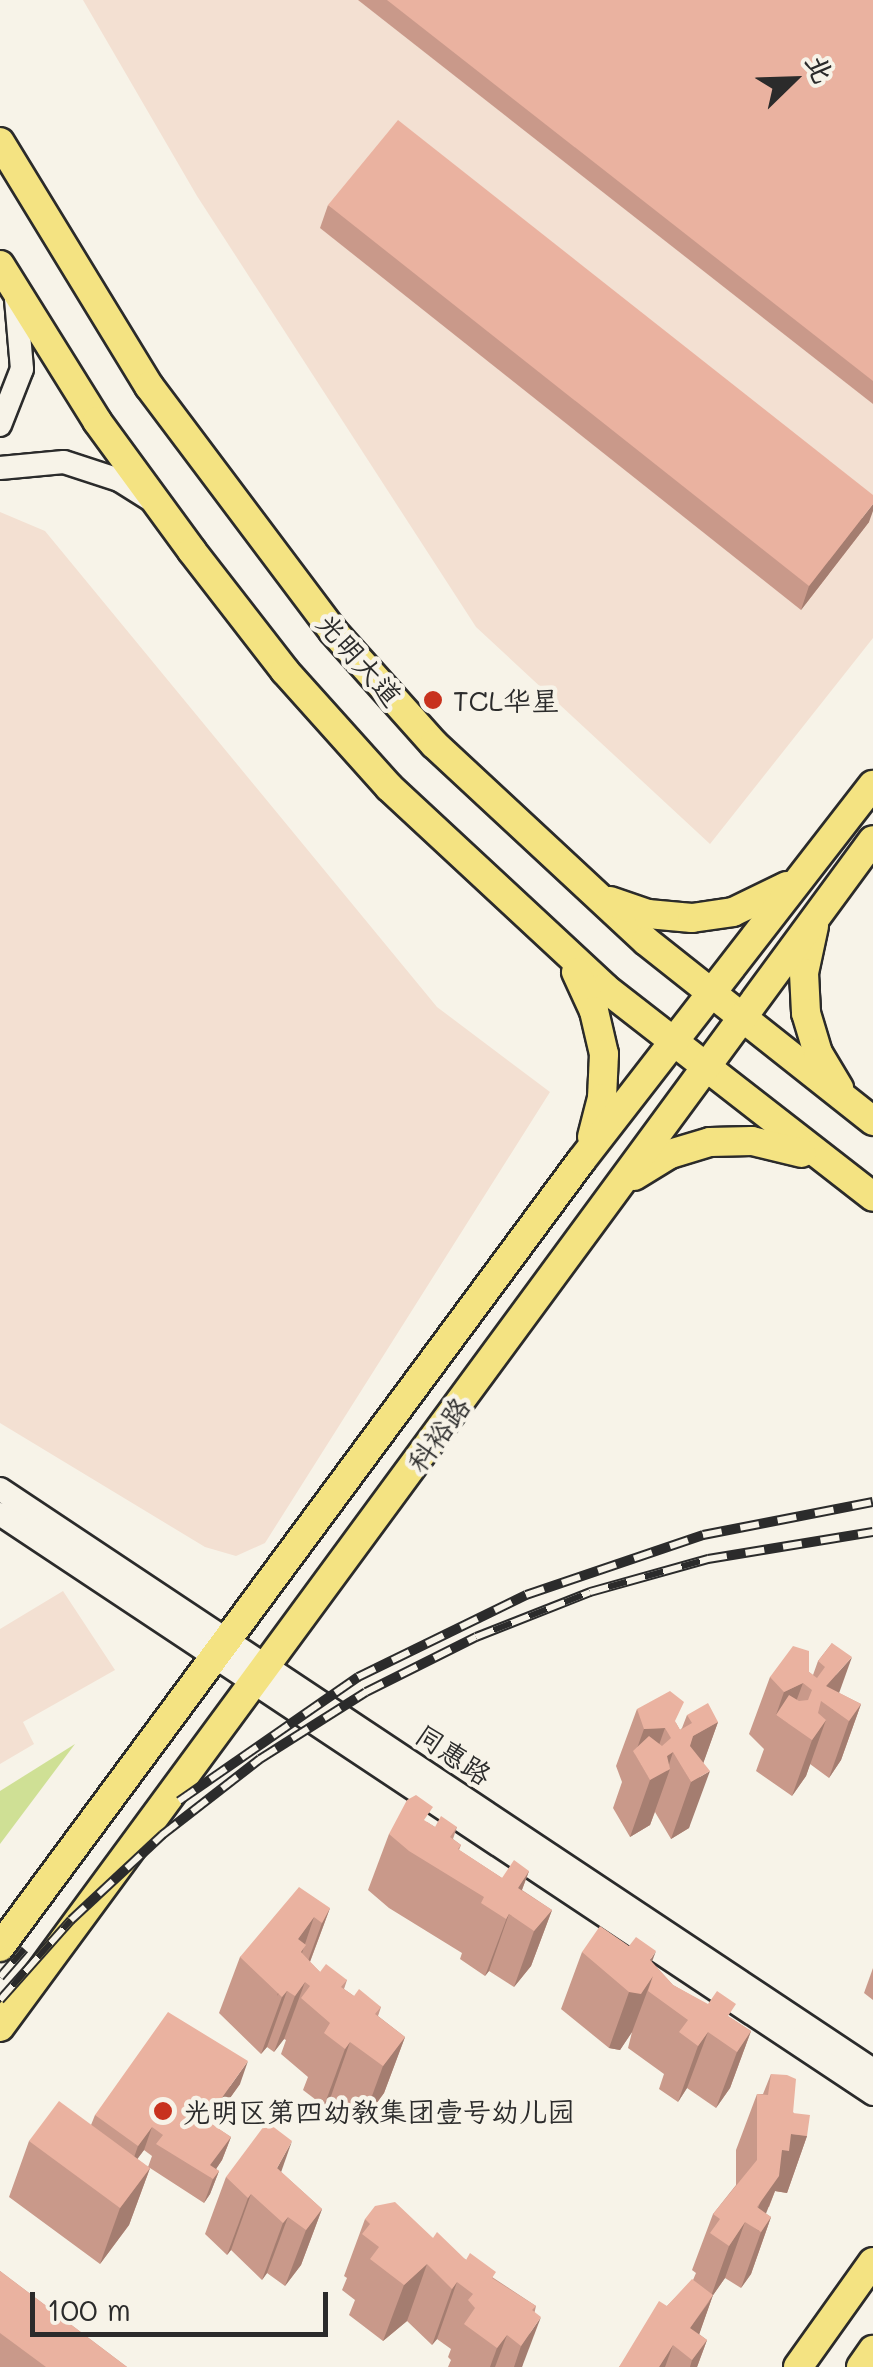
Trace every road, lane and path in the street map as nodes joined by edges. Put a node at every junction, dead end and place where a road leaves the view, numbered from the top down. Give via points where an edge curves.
1 (0, 142) edge
2 (4, 271) edge
3 (0, 425) edge
4 (0, 468) edge
5 (166, 514) junction
6 (873, 785) edge
7 (873, 840) edge
8 (805, 872) junction
9 (587, 888) junction
10 (828, 897) junction
11 (547, 936) junction
12 (709, 996) junction
13 (739, 1021) junction
14 (672, 1042) junction
15 (705, 1068) junction
16 (870, 1119) edge
17 (581, 1161) junction
18 (831, 1168) junction
19 (618, 1190) junction
20 (873, 1198) edge
21 (0, 1489) edge
22 (0, 1514) edge
23 (221, 1648) junction
24 (260, 1674) junction
25 (0, 1947) edge
26 (0, 2027) edge
27 (873, 2070) edge
28 (873, 2094) edge
29 (873, 2262) edge
30 (873, 2350) edge
31 (798, 2367) edge
32 (861, 2367) edge

1 - 9 main road, 光明大道 via 148,386 334,631 434,744
2 - 3 street via 23,346 17,389
2 - 5 main road via 97,421
4 - 5 street via 46,460 82,466 133,487
5 - 11 main road via 286,672 388,787
6 - 8 main road, 科裕路
7 - 10 main road, 科裕路
8 - 9 main road via 753,906 692,918 637,911
8 - 12 main road, 科裕路
9 - 12 main road, 光明大道
10 - 13 main road, 科裕路
10 - 16 main road via 806,953 806,1013 827,1071
11 - 14 main road
11 - 17 main road via 586,990 604,1054 602,1098
12 - 13 main road, 光明大道
12 - 14 main road, 科裕路
13 - 15 main road, 科裕路
13 - 16 main road, 光明大道
14 - 15 main road
14 - 17 main road, 科裕路
15 - 18 main road
15 - 19 main road, 科裕路
17 - 23 main road, 科裕路
18 - 19 main road via 773,1144 710,1142 651,1164
18 - 20 main road
19 - 24 main road, 科裕路
21 - 23 street, 同惠路
22 - 23 street, 同惠路
23 - 24 street, 同惠路
23 - 25 main road, 科裕路
24 - 26 main road, 科裕路
24 - 27 street, 同惠路
24 - 28 street, 同惠路
29 - 31 main road
30 - 32 main road

